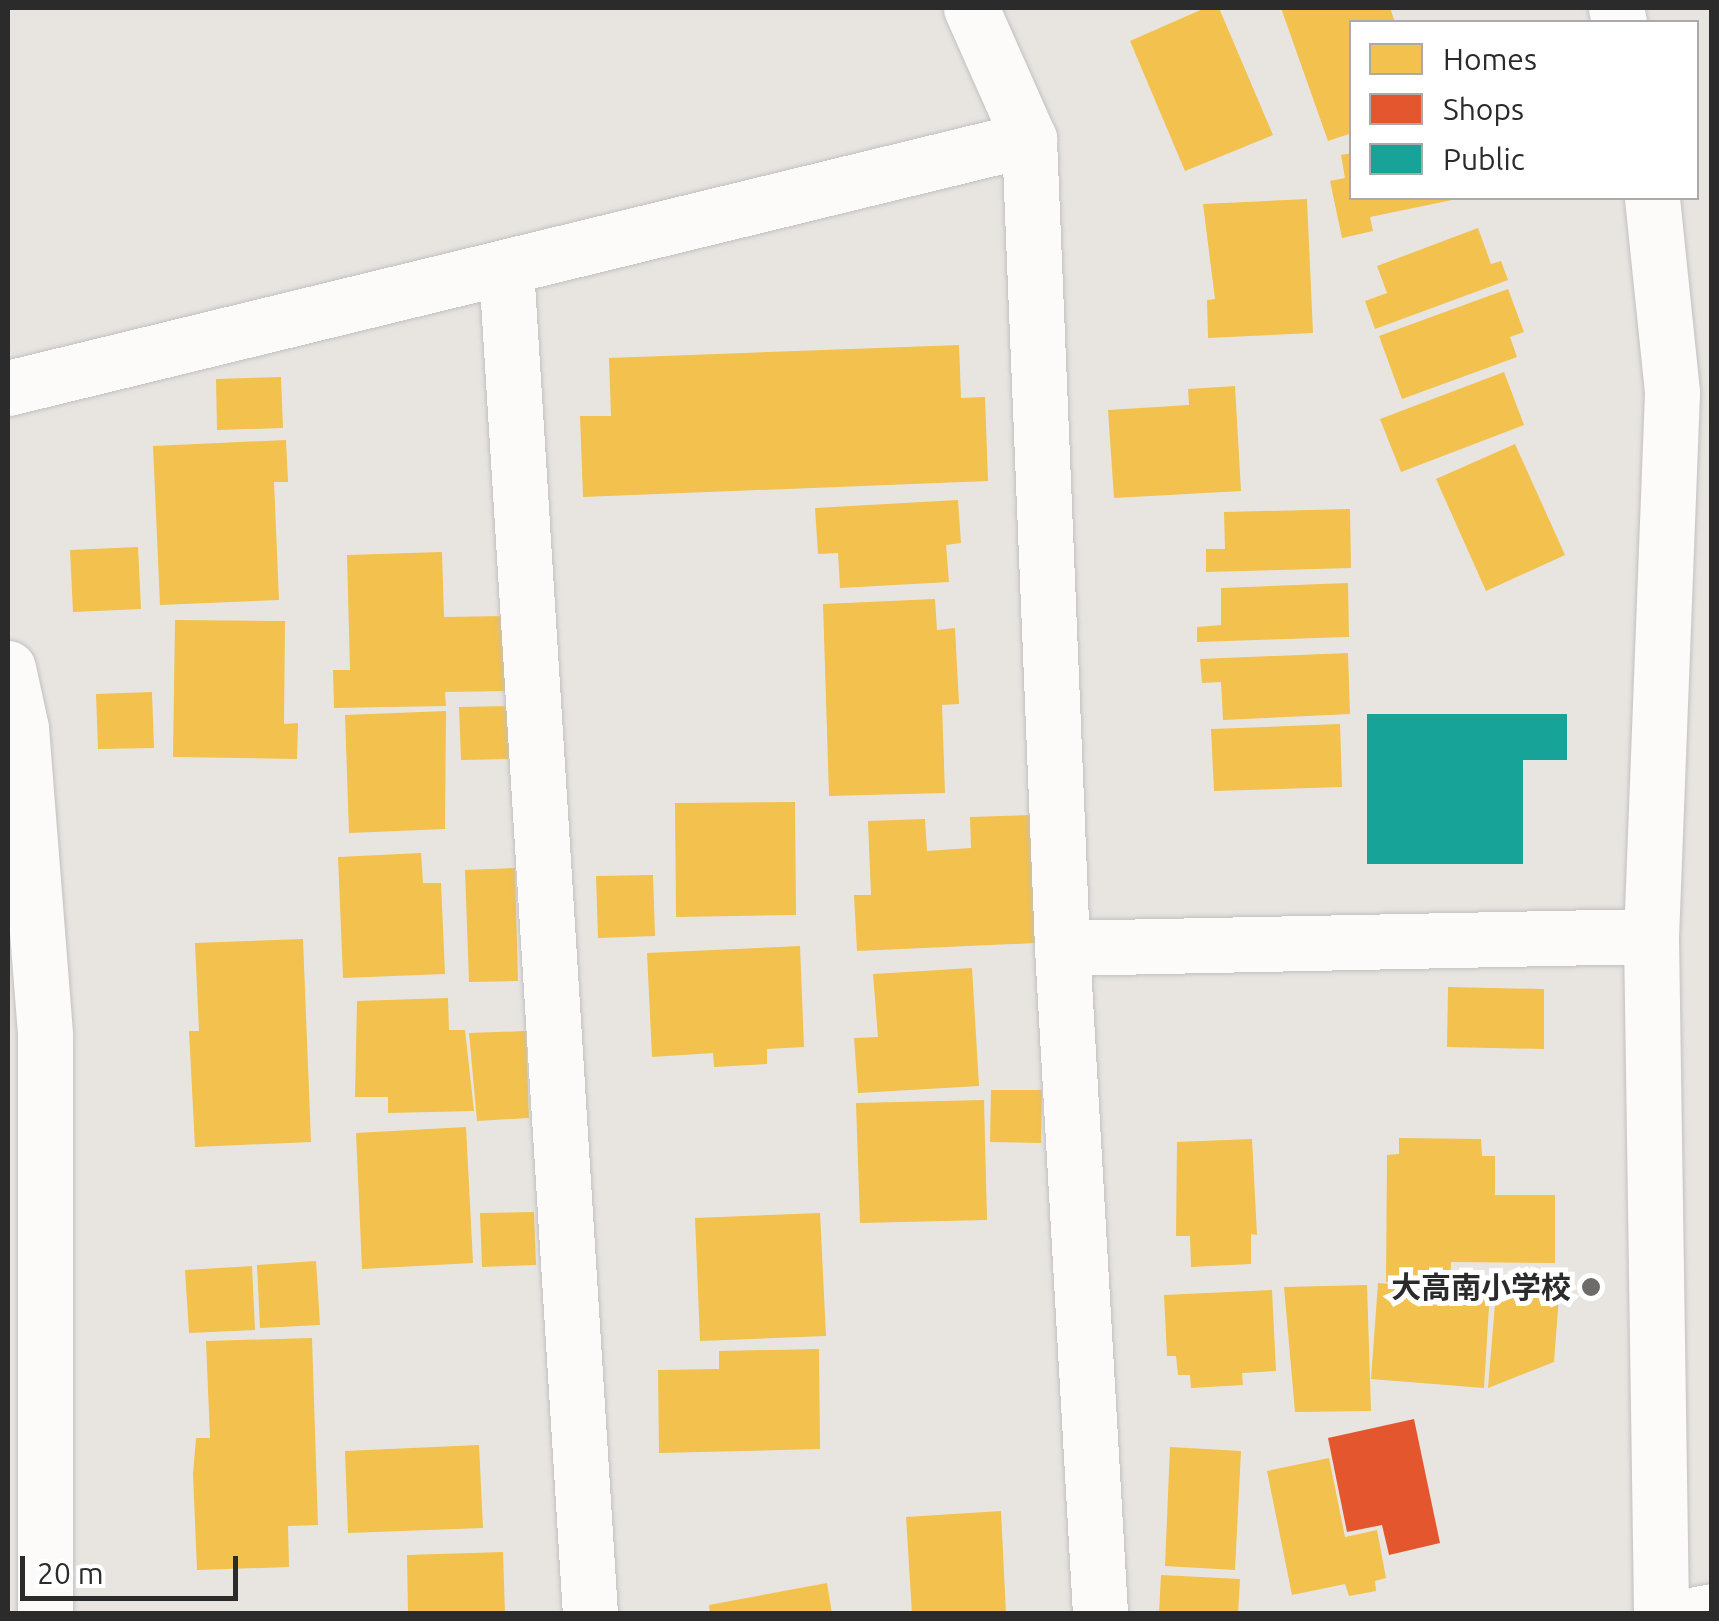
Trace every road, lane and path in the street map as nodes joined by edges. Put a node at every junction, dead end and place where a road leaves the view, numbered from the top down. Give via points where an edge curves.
1 (971, 8) edge
2 (1029, 139) junction
3 (1652, 200) edge
4 (506, 268) junction
5 (8, 388) edge
6 (1692, 392) edge
7 (8, 668) edge
8 (1650, 936) junction
9 (1062, 948) junction
10 (1712, 1612) edge
11 (45, 1614) edge
12 (590, 1614) edge
13 (1100, 1614) edge
14 (1662, 1614) edge
15 (1697, 1614) edge

1 - 2 street
2 - 4 street
2 - 9 street
3 - 6 street
4 - 5 street
4 - 12 street
6 - 8 street
7 - 11 street via 22,728 46,1036
8 - 9 street
8 - 14 street
9 - 13 street
10 - 15 street

